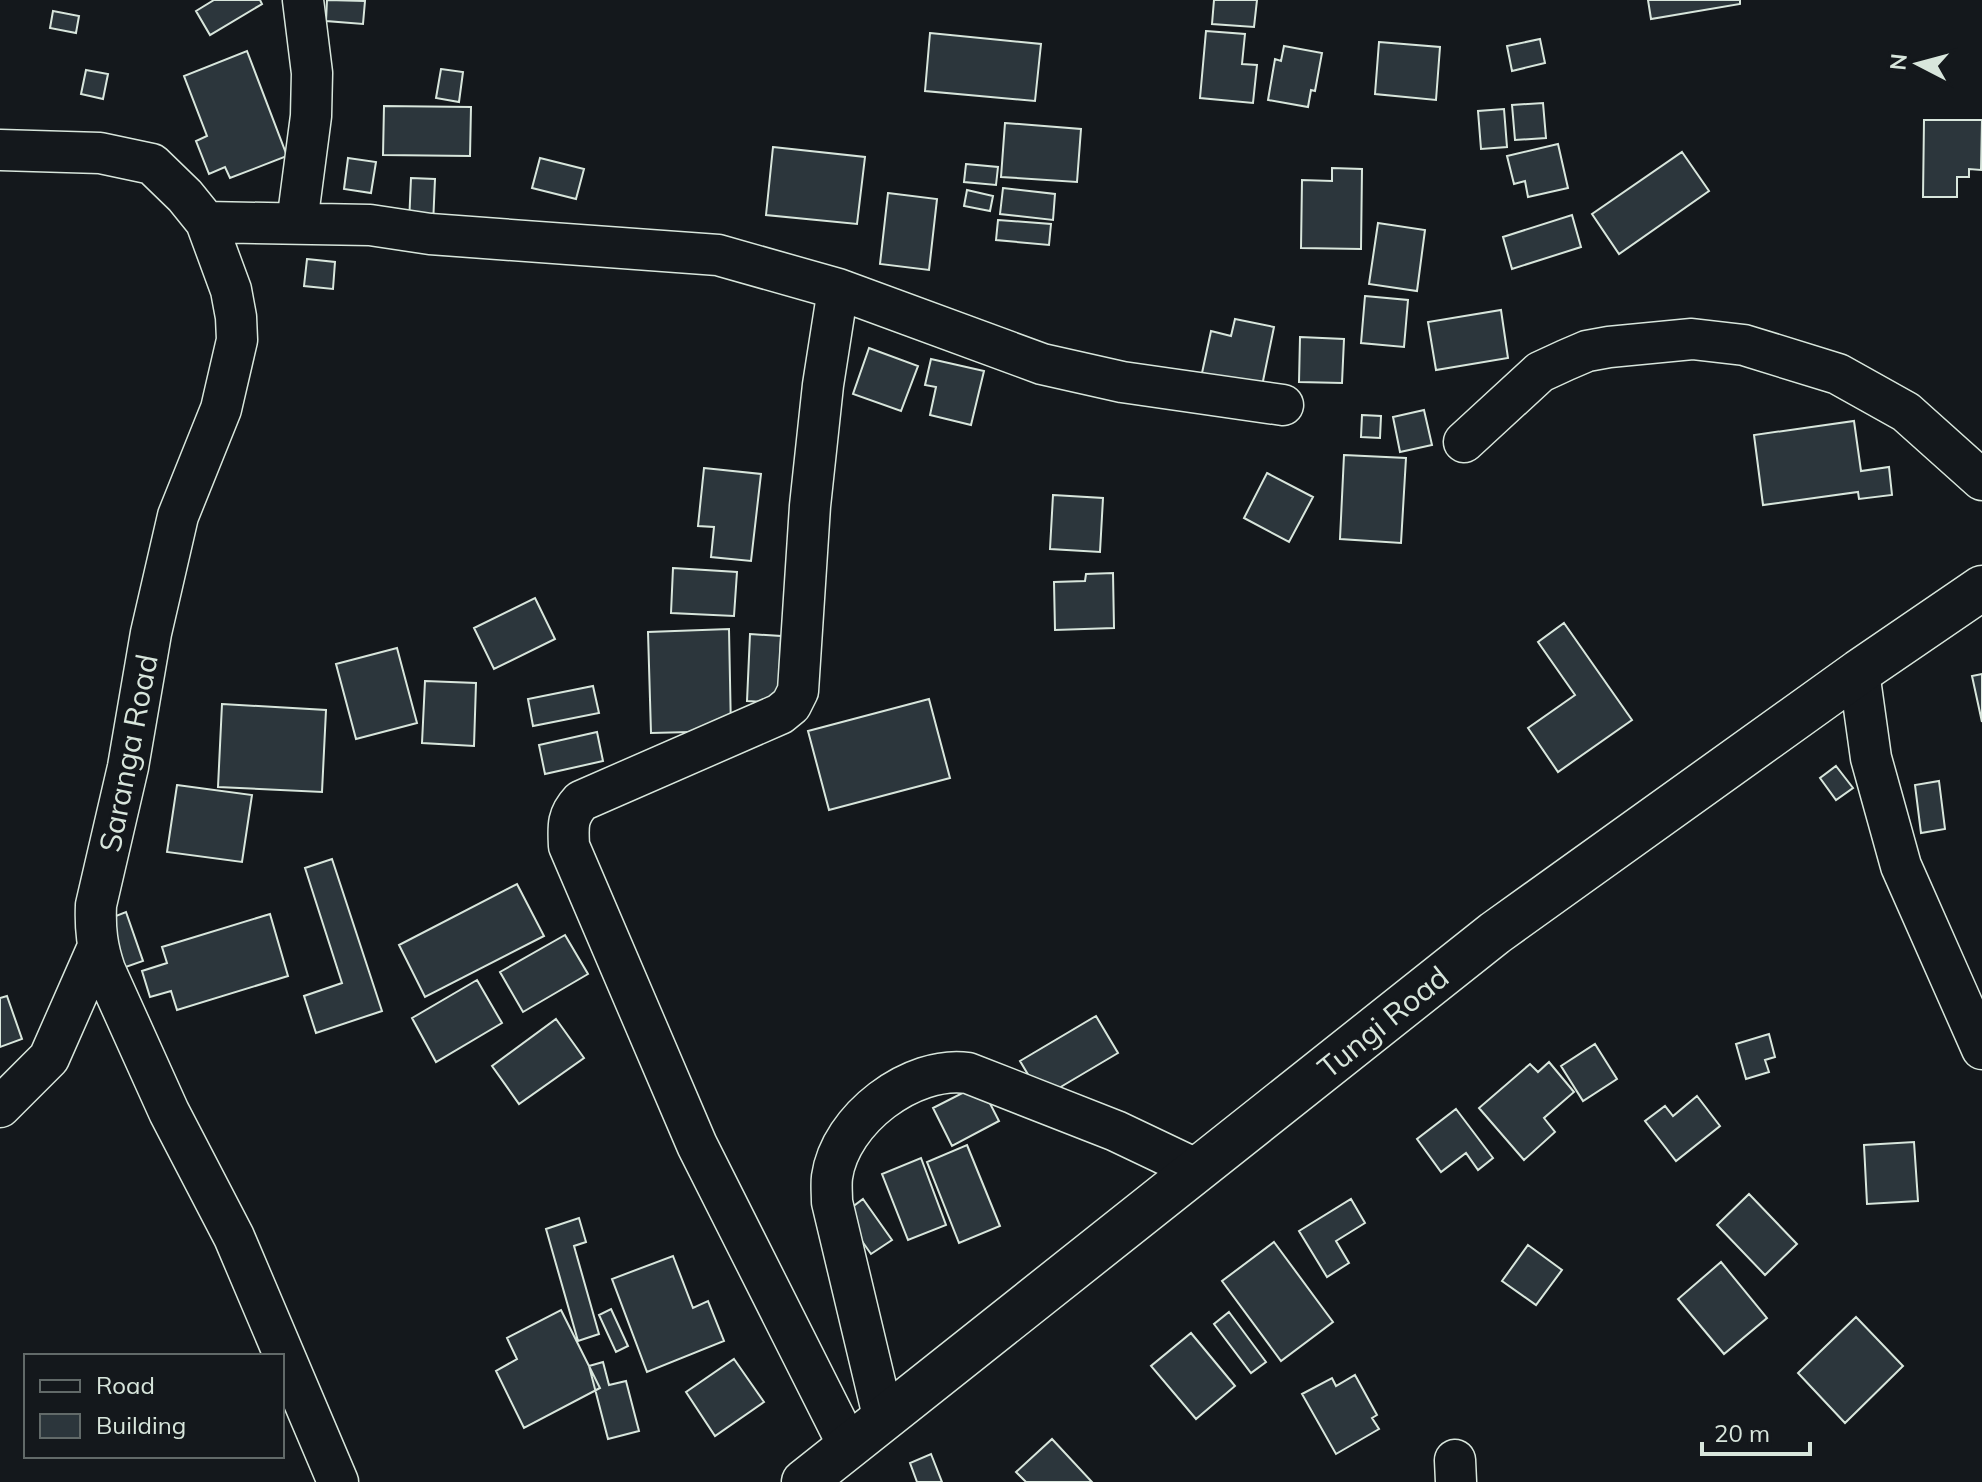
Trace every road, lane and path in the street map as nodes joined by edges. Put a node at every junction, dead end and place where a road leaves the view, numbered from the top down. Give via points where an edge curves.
1 (303, 0) edge
2 (0, 150) edge
3 (206, 222) junction
4 (297, 223) junction
5 (838, 289) junction
6 (1283, 405) dead end
7 (1464, 442) dead end
8 (1982, 480) edge
9 (1982, 588) edge
10 (1859, 672) junction
11 (97, 949) junction
12 (1982, 1049) edge
13 (0, 1107) edge
14 (1198, 1170) junction
15 (284, 1354) edge
16 (284, 1355) edge
17 (884, 1420) junction
18 (849, 1447) junction
19 (338, 1482) edge
20 (804, 1482) edge

1 - 4 street via 311,116
2 - 3 street, Saranga Road via 100,153 152,164
3 - 4 street
3 - 11 street, Saranga Road via 231,290 237,340 221,409 178,516 151,633 123,792 96,905
4 - 5 street via 718,255
5 - 6 street via 1042,364 1122,382
5 - 18 street via 810,506 798,691 791,705 581,801 570,812 568,825 569,846 697,1145
7 - 8 street via 1540,372 1566,360 1609,347 1692,339 1744,345 1838,374 1906,412
9 - 10 main road, Tungi Road
10 - 12 street via 1871,758 1901,866
10 - 14 main road, Tungi Road via 1495,933
11 - 13 street via 49,1058
11 - 15 street, Saranga Road
14 - 17 main road, Tungi Road
14 - 17 street via 1116,1131 968,1073 927,1075 905,1084 860,1120 842,1147 832,1176 832,1202
16 - 19 street, Saranga Road
17 - 18 main road, Tungi Road
18 - 20 main road, Tungi Road

